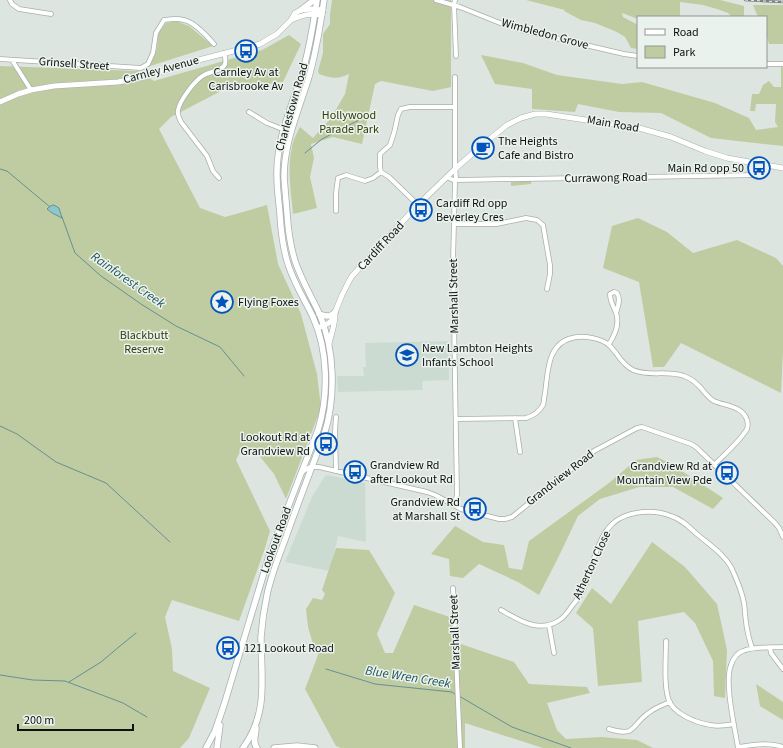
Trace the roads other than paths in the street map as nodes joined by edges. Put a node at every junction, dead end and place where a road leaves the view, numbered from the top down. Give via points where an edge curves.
1 (10, 0) edge
2 (315, 0) edge
3 (324, 0) edge
4 (436, 0) edge
5 (455, 0) edge
6 (454, 5) junction
7 (301, 10) junction
8 (315, 11) junction
9 (323, 13) junction
10 (51, 14) dead end
11 (291, 20) junction
12 (214, 44) dead end
13 (224, 54) junction
14 (456, 56) dead end
15 (637, 56) edge
16 (0, 59) edge
17 (12, 60) junction
18 (767, 64) edge
19 (783, 64) edge
20 (455, 77) dead end
21 (31, 90) junction
22 (0, 102) edge
23 (454, 107) junction
24 (249, 112) dead end
25 (283, 130) junction
26 (290, 132) junction
27 (783, 168) edge
28 (455, 169) junction
29 (381, 172) junction
30 (757, 175) dead end
31 (447, 177) junction
32 (218, 178) dead end
33 (455, 181) junction
34 (418, 205) junction
35 (336, 211) dead end
36 (454, 224) junction
37 (547, 289) dead end
38 (335, 312) junction
39 (319, 314) junction
40 (616, 314) dead end
41 (324, 326) junction
42 (318, 328) junction
43 (609, 344) junction
44 (329, 349) junction
45 (336, 417) dead end
46 (515, 418) junction
47 (456, 420) junction
48 (520, 452) dead end
49 (714, 465) junction
50 (312, 467) junction
51 (336, 471) junction
52 (302, 472) junction
53 (454, 505) junction
54 (783, 537) edge
55 (453, 588) dead end
56 (501, 610) dead end
57 (549, 625) junction
58 (666, 641) dead end
59 (783, 647) edge
60 (752, 648) junction
61 (770, 648) junction
62 (554, 653) dead end
63 (783, 669) edge
64 (670, 702) junction
65 (224, 705) junction
66 (734, 724) junction
67 (256, 726) junction
68 (609, 729) dead end
69 (783, 747) edge
70 (206, 748) edge
71 (217, 748) edge
72 (243, 748) edge
73 (257, 748) edge
74 (274, 748) edge
75 (315, 748) edge
76 (460, 748) edge
77 (738, 748) edge

1 - 10 street via 19,9
2 - 7 highway
2 - 8 highway, Charlestown Road
3 - 9 highway, Charlestown Road
4 - 6 street, Wimbledon Grove
5 - 6 street
6 - 14 street
6 - 15 street, Wimbledon Grove via 520,30
7 - 8 main road, Carnley Avenue
7 - 11 main road, Carnley Avenue via 295,13
8 - 9 main road, Carnley Avenue
8 - 11 main road, Carnley Avenue
8 - 25 highway, Charlestown Road via 306,58
9 - 26 highway, Charlestown Road via 312,64
11 - 13 main road, Carnley Avenue via 277,34 260,44
12 - 17 street, Grinsell Street via 186,20 175,18 164,20 156,33 153,53 148,64 141,68
13 - 21 main road, Carnley Avenue via 131,80
13 - 32 street via 224,66 203,76 192,86 178,110 181,122 207,156
16 - 17 street, Grinsell Street
17 - 21 street, Grinsell Street
18 - 19 street
20 - 23 street, Marshall Street
21 - 22 main road, Carnley Avenue
23 - 28 street, Marshall Street
23 - 29 street via 401,109 390,145 380,154
24 - 25 street
25 - 26 street
25 - 42 highway, Charlestown Road via 277,178 284,251 294,279
26 - 39 highway, Charlestown Road via 284,176 288,231 300,275
27 - 28 main road, Main Road via 727,158 639,128 535,114 507,125
28 - 31 main road, Cardiff Road
28 - 33 street, Marshall Street
29 - 34 street
29 - 35 street via 365,181 346,176 338,178
30 - 33 street, Currawong Road
31 - 33 street
31 - 34 main road, Cardiff Road
33 - 36 street, Marshall Street
34 - 38 main road, Cardiff Road via 352,276
36 - 37 street via 497,224 526,218 537,220 543,225 550,265
36 - 47 street, Marshall Street
38 - 39 highway via 332,316
38 - 41 main road, Cardiff Road via 330,322
38 - 44 main road
39 - 41 highway, Charlestown Road
40 - 43 street via 616,330
41 - 42 main road
41 - 44 highway, Lookout Road
42 - 52 highway, Lookout Road via 324,361 324,402 320,425
43 - 46 street via 590,337 567,340 557,346 551,357 542,406 532,416
43 - 49 street via 631,369 675,374 691,379 712,400 730,406 746,416 747,428
44 - 50 highway, Lookout Road via 332,392 330,415
45 - 51 street
46 - 47 street
46 - 48 street
47 - 53 street, Marshall Street via 457,495
49 - 53 street, Grandview Road via 691,444 640,427 594,451 507,519 461,509
49 - 54 street, Grandview Road via 775,523
50 - 51 street, Grandview Road
50 - 52 street
50 - 67 highway, Lookout Road via 267,593 262,632 262,701
51 - 53 street, Grandview Road via 427,492
52 - 65 highway, Lookout Road via 269,556
55 - 76 street, Marshall Street
56 - 57 street via 532,625
57 - 60 street, Atherton Close via 565,616 581,593 600,541 608,529 618,520 632,514 659,513 681,520 728,563 742,596
57 - 62 street
58 - 64 street via 667,687
59 - 61 street
60 - 61 street
60 - 66 street via 738,654 731,663 729,686
61 - 63 street
64 - 66 street via 686,718 700,723 716,726
64 - 68 street via 646,714 629,731
65 - 70 highway, Lookout Road
65 - 71 highway
66 - 77 street
67 - 72 highway, Lookout Road
67 - 73 highway via 254,742
69 - 77 street via 763,744
74 - 75 highway

